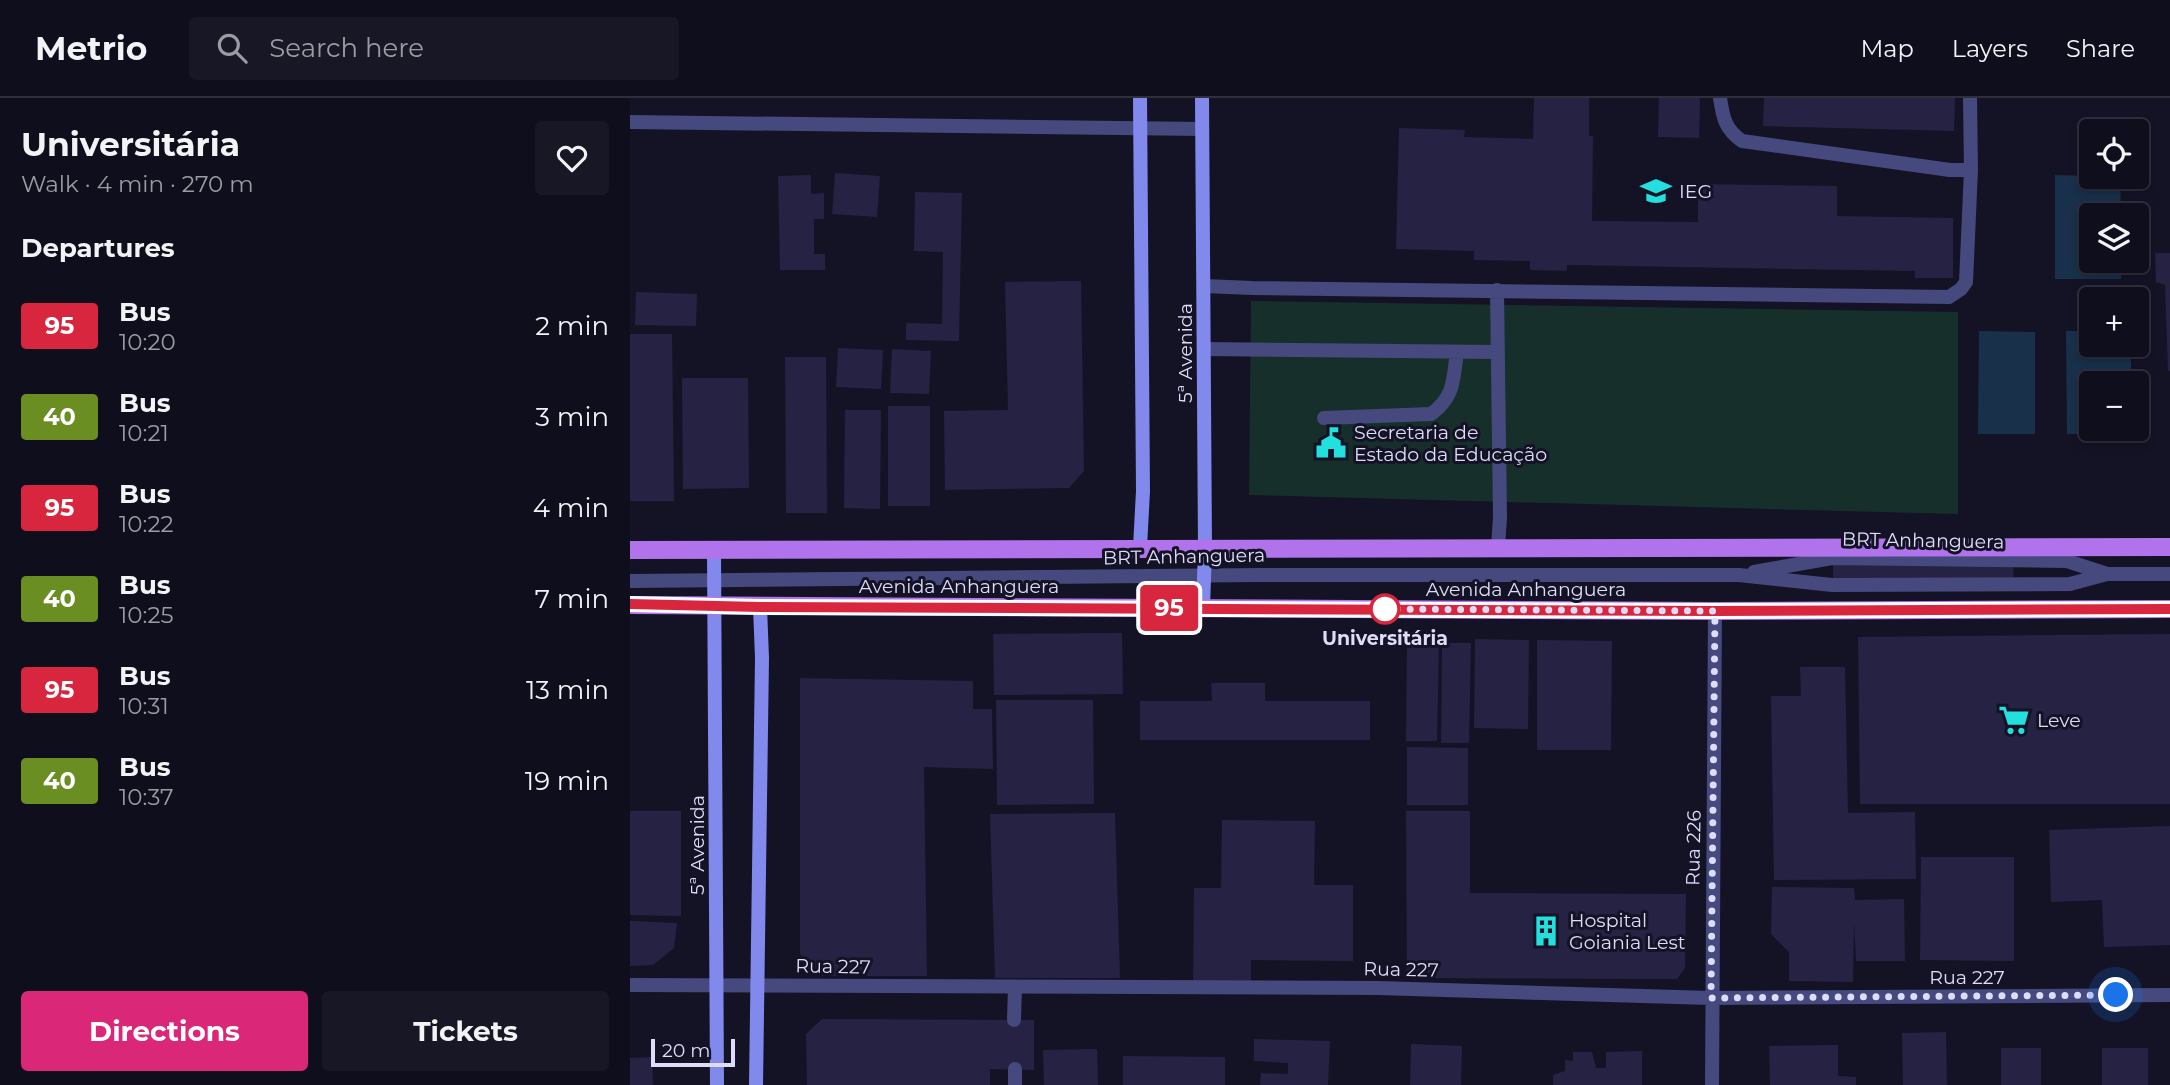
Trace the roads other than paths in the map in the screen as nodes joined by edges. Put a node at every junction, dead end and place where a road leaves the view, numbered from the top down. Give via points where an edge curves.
1 (1140, 98) edge
2 (1202, 98) edge
3 (1720, 98) edge
4 (1970, 98) edge
5 (630, 122) edge
6 (1142, 128) junction
7 (1202, 129) junction
8 (1971, 170) junction
9 (1204, 286) junction
10 (1497, 290) junction
11 (1204, 349) junction
12 (1457, 352) junction
13 (1497, 352) junction
14 (1324, 418) dead end
15 (1140, 547) junction
16 (2170, 547) edge
17 (1498, 548) junction
18 (1205, 549) junction
19 (630, 550) edge
20 (714, 551) junction
21 (2107, 574) junction
22 (2170, 574) edge
23 (1203, 575) junction
24 (1738, 575) junction
25 (630, 581) edge
26 (714, 581) junction
27 (630, 604) edge
28 (715, 605) junction
29 (760, 607) junction
30 (1203, 608) junction
31 (2170, 609) edge
32 (1715, 611) junction
33 (757, 984) junction
34 (630, 985) edge
35 (717, 985) junction
36 (1015, 987) junction
37 (2170, 995) edge
38 (1711, 998) junction
39 (1014, 1020) dead end
40 (1015, 1069) dead end
41 (718, 1085) edge
42 (756, 1085) edge
43 (1015, 1085) edge
44 (1712, 1085) edge

1 - 6 main road
2 - 7 main road, 5ª Avenida
3 - 8 street via 1729,132 1742,141
4 - 8 street
5 - 6 street
6 - 7 street
6 - 15 main road
7 - 9 main road, 5ª Avenida
8 - 10 street via 1966,282 1949,296
9 - 10 street
9 - 11 main road, 5ª Avenida
10 - 13 street
11 - 12 street
11 - 18 main road, 5ª Avenida
12 - 13 street
12 - 14 street via 1451,392 1431,414
13 - 17 street
15 - 18 main road, Avenida Anhanguera
15 - 20 main road, Avenida Anhanguera
16 - 17 main road, Avenida Anhanguera
17 - 18 main road, Avenida Anhanguera
18 - 23 main road, 5ª Avenida
19 - 20 main road, Avenida Anhanguera
20 - 26 main road, 5ª Avenida
21 - 22 street, BRT Anhanguera
21 - 24 street, BRT Anhanguera via 2070,584 1858,585
21 - 24 street, BRT Anhanguera via 2067,561 1832,558
23 - 24 street, BRT Anhanguera
23 - 26 street, BRT Anhanguera
23 - 30 main road, 5ª Avenida
25 - 26 street, BRT Anhanguera
26 - 28 main road, 5ª Avenida
27 - 28 main road, Avenida Anhanguera
28 - 29 main road, Avenida Anhanguera
28 - 35 main road, 5ª Avenida
29 - 30 main road, Avenida Anhanguera
29 - 33 main road
30 - 32 main road, Avenida Anhanguera
31 - 32 main road, Avenida Anhanguera
32 - 38 street, Rua 226
33 - 35 street, Rua 227
33 - 36 street, Rua 227
33 - 42 main road
34 - 35 street, Rua 227
35 - 41 main road, 5ª Avenida
36 - 38 street, Rua 227 via 1378,988
36 - 39 street
37 - 38 street, Rua 227
38 - 44 street, Rua 226
40 - 43 street

